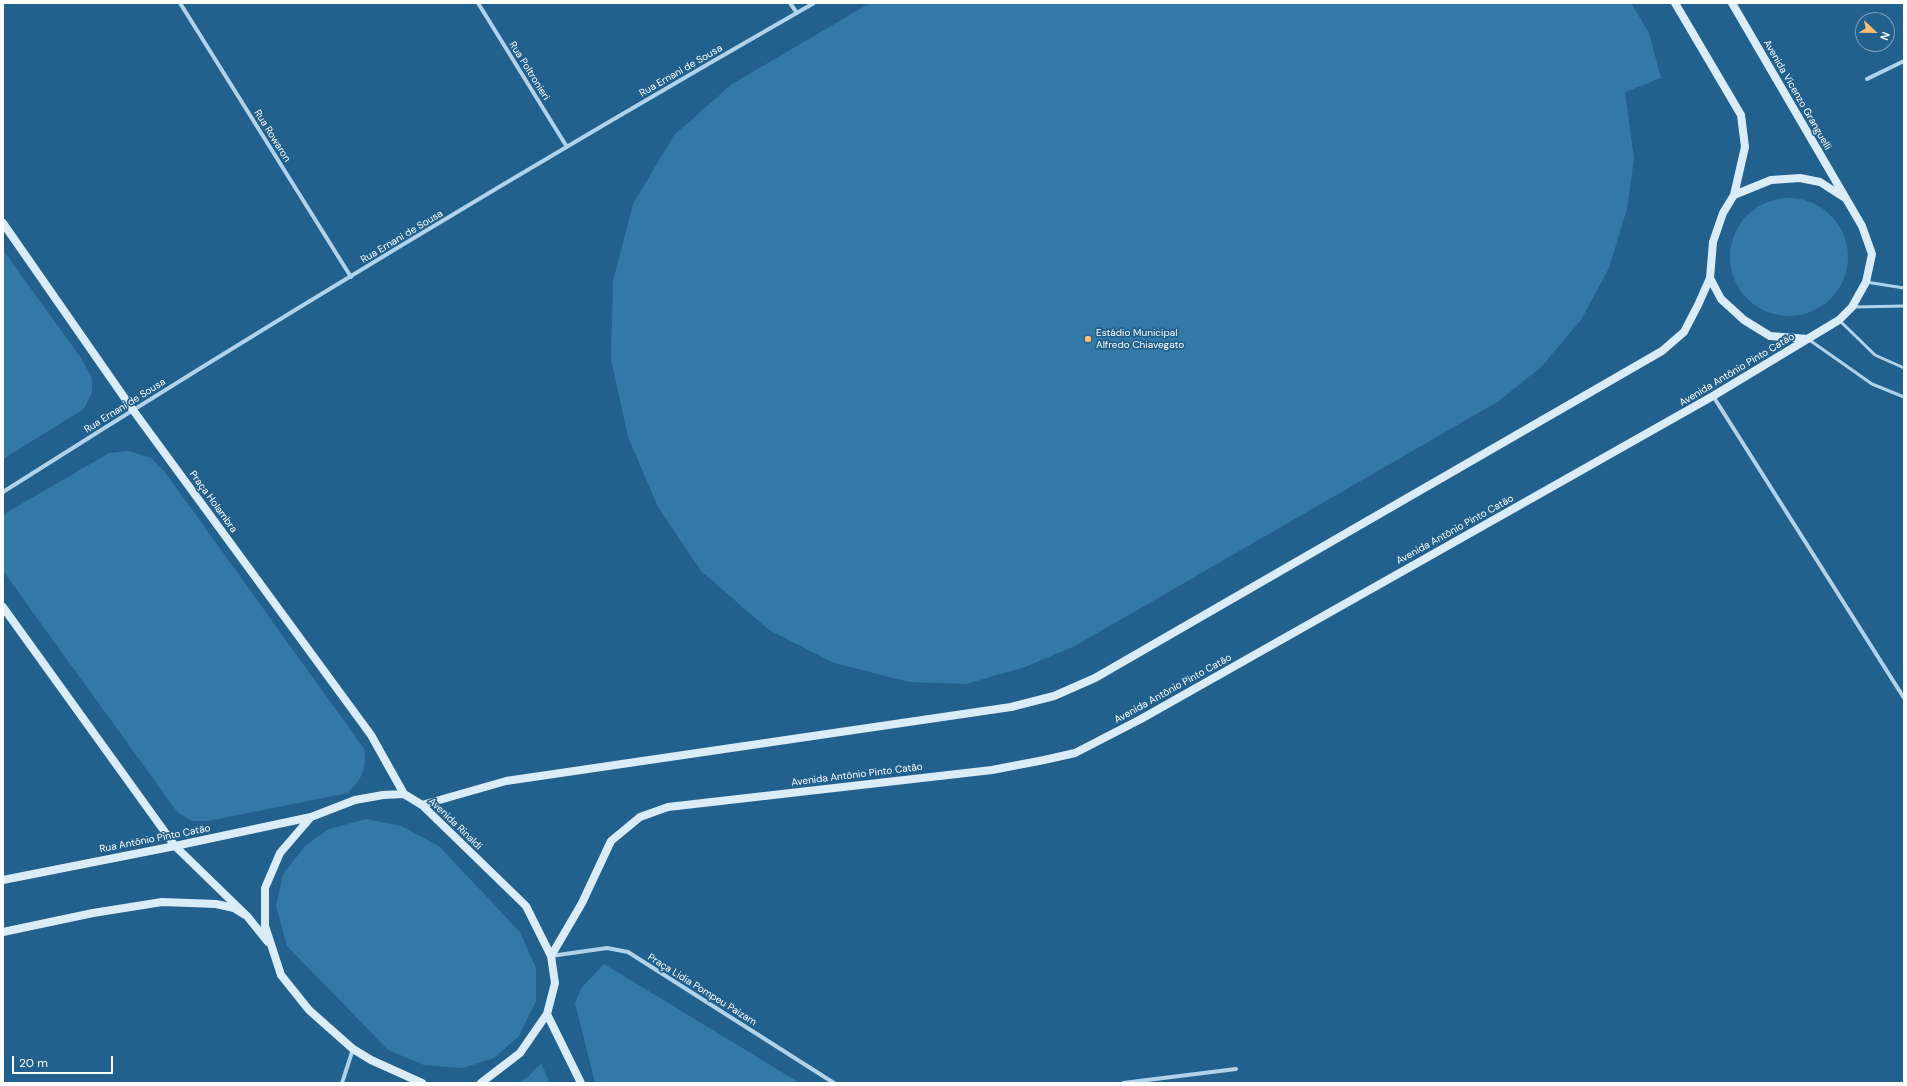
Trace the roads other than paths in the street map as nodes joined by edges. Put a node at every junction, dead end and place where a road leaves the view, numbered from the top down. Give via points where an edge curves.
1 (180, 3) edge
2 (478, 3) edge
3 (790, 3) edge
4 (814, 3) edge
5 (1675, 3) edge
6 (1732, 3) edge
7 (797, 13) junction
8 (1904, 61) edge
9 (1867, 79) dead end
10 (567, 147) junction
11 (1734, 195) junction
12 (1846, 198) junction
13 (3, 223) edge
14 (351, 277) junction
15 (1710, 278) junction
16 (1866, 282) junction
17 (1904, 288) edge
18 (1904, 306) edge
19 (1852, 307) junction
20 (1839, 320) junction
21 (1808, 339) junction
22 (1904, 368) edge
23 (1713, 396) junction
24 (1904, 397) edge
25 (133, 410) junction
26 (3, 492) edge
27 (3, 607) edge
28 (1904, 698) edge
29 (404, 794) junction
30 (422, 805) junction
31 (310, 817) junction
32 (175, 846) junction
33 (3, 880) edge
34 (247, 916) junction
35 (3, 932) edge
36 (272, 948) junction
37 (551, 956) junction
38 (547, 1014) junction
39 (354, 1049) junction
40 (1236, 1070) dead end
41 (342, 1083) edge
42 (422, 1083) edge
43 (481, 1083) edge
44 (581, 1083) edge
45 (834, 1083) edge
46 (1123, 1083) edge

1 - 14 street, Rua Rowaron
2 - 10 street, Rua Poltronieri
3 - 7 street
4 - 7 street, Rua Ernani de Sousa
5 - 11 main road via 1741,115 1745,146
6 - 12 main road, Avenida Vicenzo Granguelli
7 - 10 street, Rua Ernani de Sousa
8 - 9 street
10 - 14 street, Rua Ernani de Sousa
11 - 12 main road via 1771,180 1800,178 1820,182
11 - 15 main road via 1723,213 1713,242
12 - 16 main road, Avenida Vicenzo Granguelli via 1862,226 1872,254
13 - 25 main road, Praça Holambra
14 - 25 street, Rua Ernani de Sousa
15 - 21 main road via 1721,299 1744,320 1770,336
15 - 30 main road via 1684,332 1662,351 1102,674 1054,696 1011,707 506,781
16 - 17 lane
16 - 19 main road, Avenida Antônio Pinto Catão
18 - 19 lane
19 - 20 main road, Avenida Antônio Pinto Catão
20 - 21 main road, Avenida Antônio Pinto Catão
20 - 22 lane via 1875,355
21 - 23 main road, Avenida Antônio Pinto Catão
21 - 24 lane via 1872,384
23 - 28 street
23 - 37 main road, Avenida Antônio Pinto Catão via 1141,719 1075,753 992,770 668,807 640,817 611,841 582,903
25 - 26 street, Rua Ernani de Sousa
25 - 29 main road, Praça Holambra via 371,734
27 - 32 main road
29 - 30 main road, Avenida Rinaldi
29 - 31 main road via 355,800
30 - 37 main road, Avenida Rinaldi via 526,906
31 - 32 main road, Rua Antônio Pinto Catão
31 - 36 main road via 280,853 265,888 265,926
32 - 33 main road, Rua Antônio Pinto Catão
32 - 34 main road
34 - 35 main road via 234,908 216,904 162,902
34 - 36 main road
36 - 39 main road via 281,975 290,987 310,1010
37 - 38 main road, Avenida Rinaldi via 555,983
37 - 45 street, Praça Lidia Pompeu Paizam via 607,948 628,952
38 - 43 main road, Avenida Rinaldi via 520,1053
38 - 44 main road
39 - 41 street
39 - 42 main road via 370,1060
40 - 46 street

